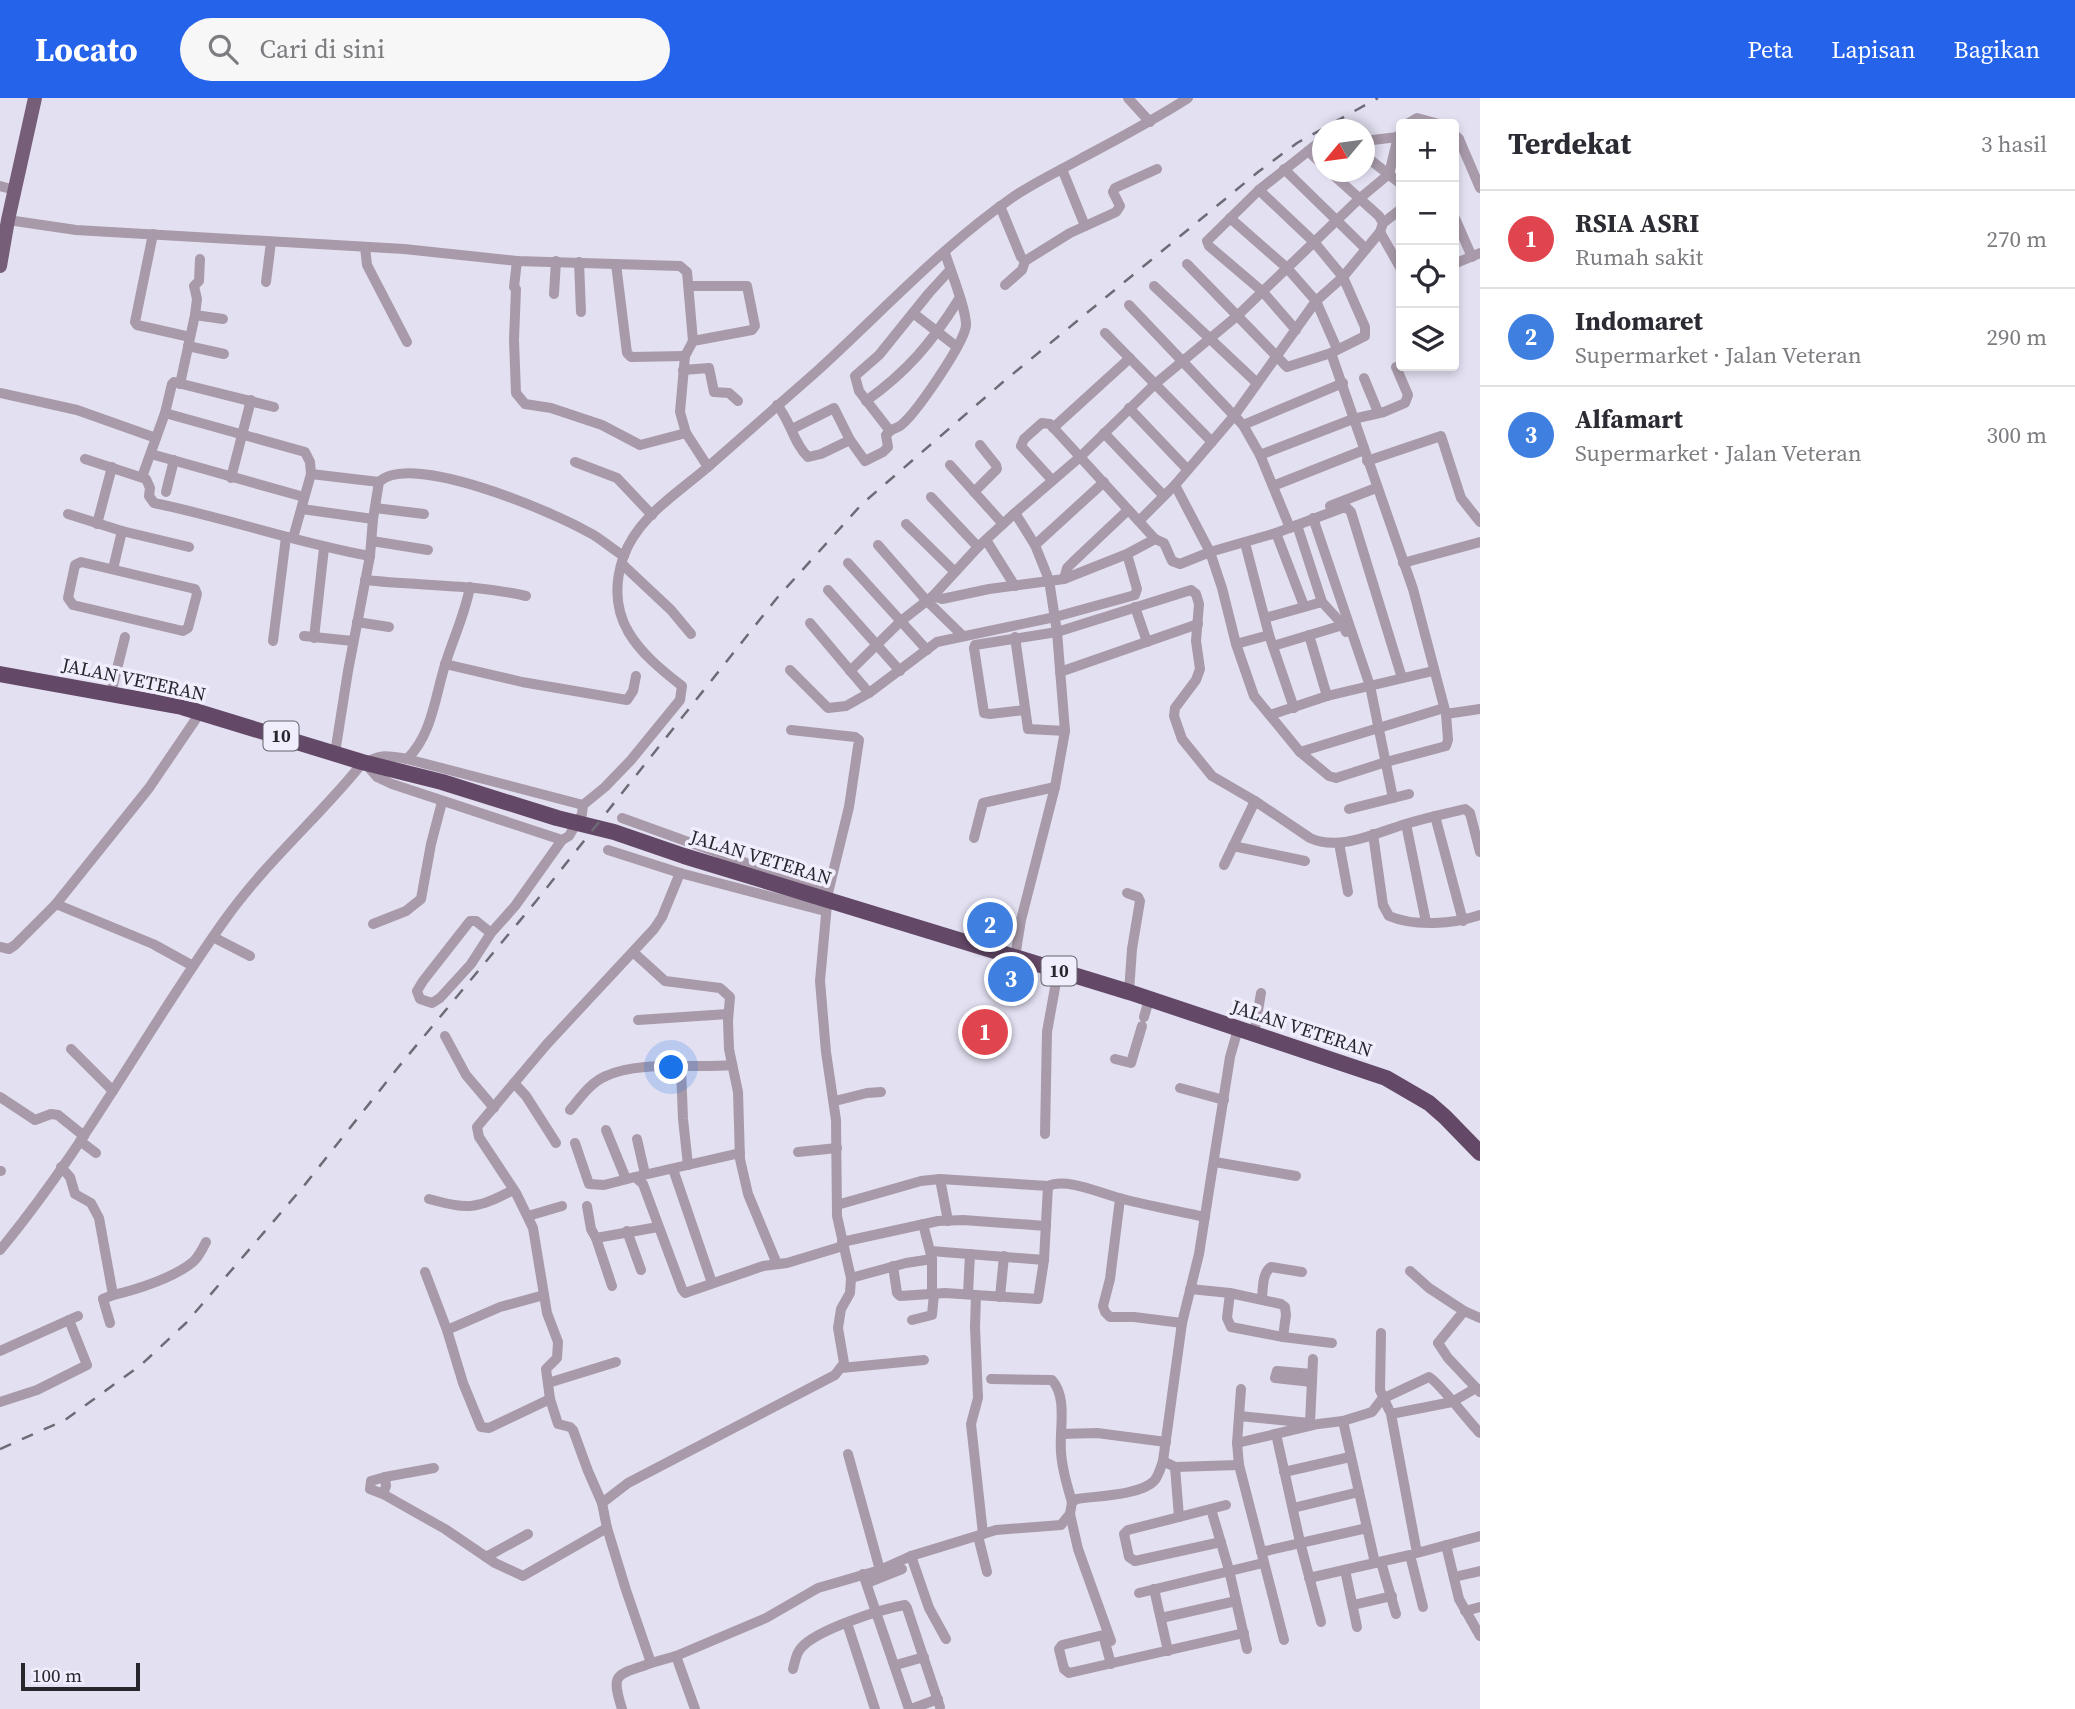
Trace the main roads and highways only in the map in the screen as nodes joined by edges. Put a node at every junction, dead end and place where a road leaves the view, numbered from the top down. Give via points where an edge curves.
1 (35, 98) edge
2 (0, 266) edge
3 (0, 674) edge
4 (1480, 1153) edge

1 - 2 main road
3 - 4 highway, JALAN VETERAN / 10 via 166,703 557,818 618,825 827,901 1129,992 1397,1083 1446,1117

